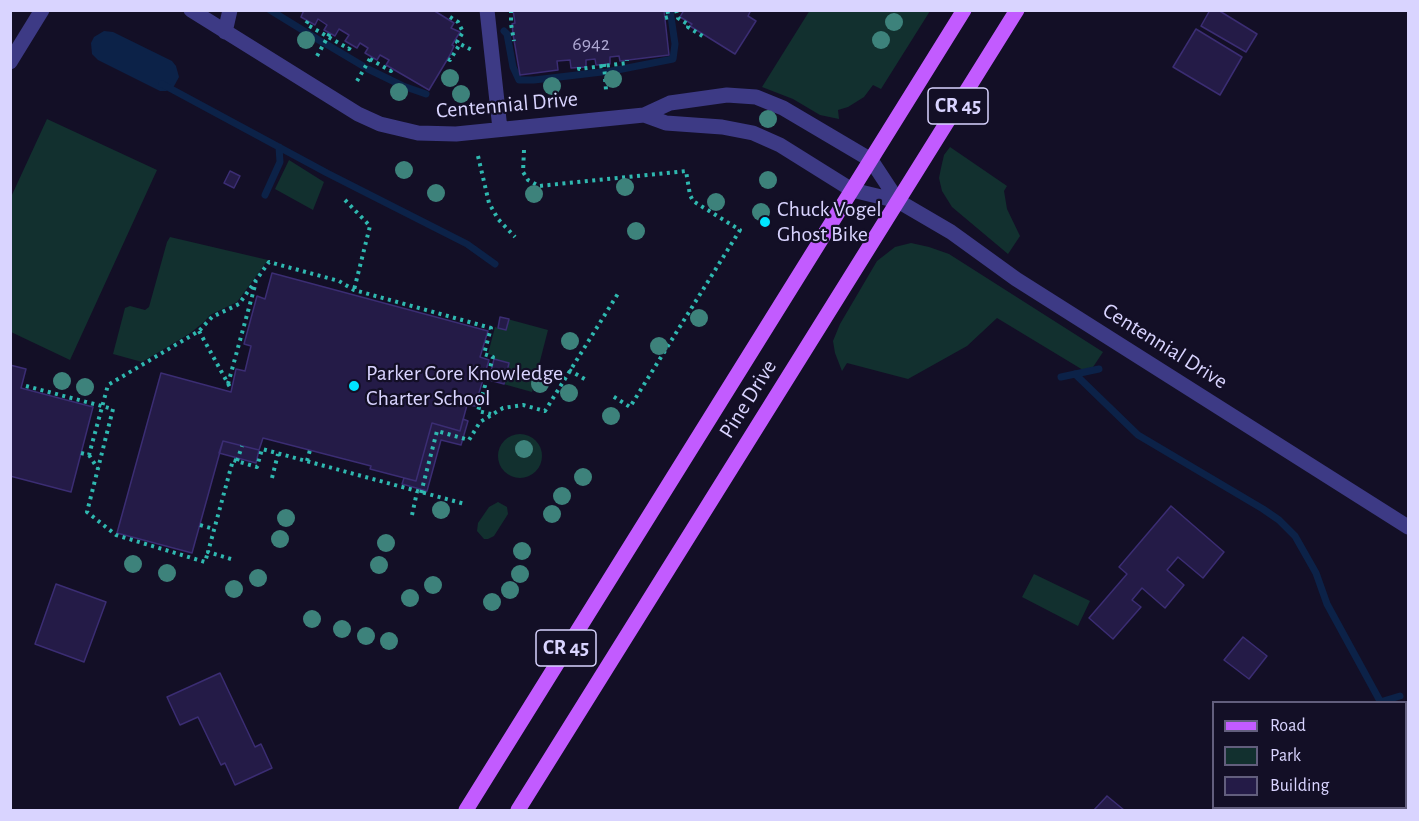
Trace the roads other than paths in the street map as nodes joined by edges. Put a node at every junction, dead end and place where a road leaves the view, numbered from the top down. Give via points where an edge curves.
1 (42, 10) edge
2 (191, 10) edge
3 (230, 10) edge
4 (487, 10) edge
5 (964, 10) edge
6 (1017, 10) edge
7 (225, 32) junction
8 (10, 62) edge
9 (644, 115) junction
10 (500, 129) junction
11 (871, 160) junction
12 (852, 190) junction
13 (898, 201) junction
14 (1408, 527) edge
15 (466, 810) edge
16 (518, 810) edge

1 - 8 street
2 - 7 street, Centennial Drive
3 - 7 street
4 - 10 street
5 - 11 main road, Pine Drive / CR 45
6 - 13 main road, Pine Drive / CR 45
7 - 10 street, Centennial Drive via 346,108 380,124 439,135
9 - 10 street, Centennial Drive
9 - 11 street, Centennial Drive via 679,101 733,94 756,97 783,108
9 - 12 street, Centennial Drive via 666,123 753,133
11 - 12 main road, Pine Drive / CR 45
11 - 13 street, Centennial Drive
12 - 13 street, Centennial Drive
12 - 15 main road, Pine Drive / CR 45
13 - 14 street, Centennial Drive
13 - 16 main road, Pine Drive / CR 45

